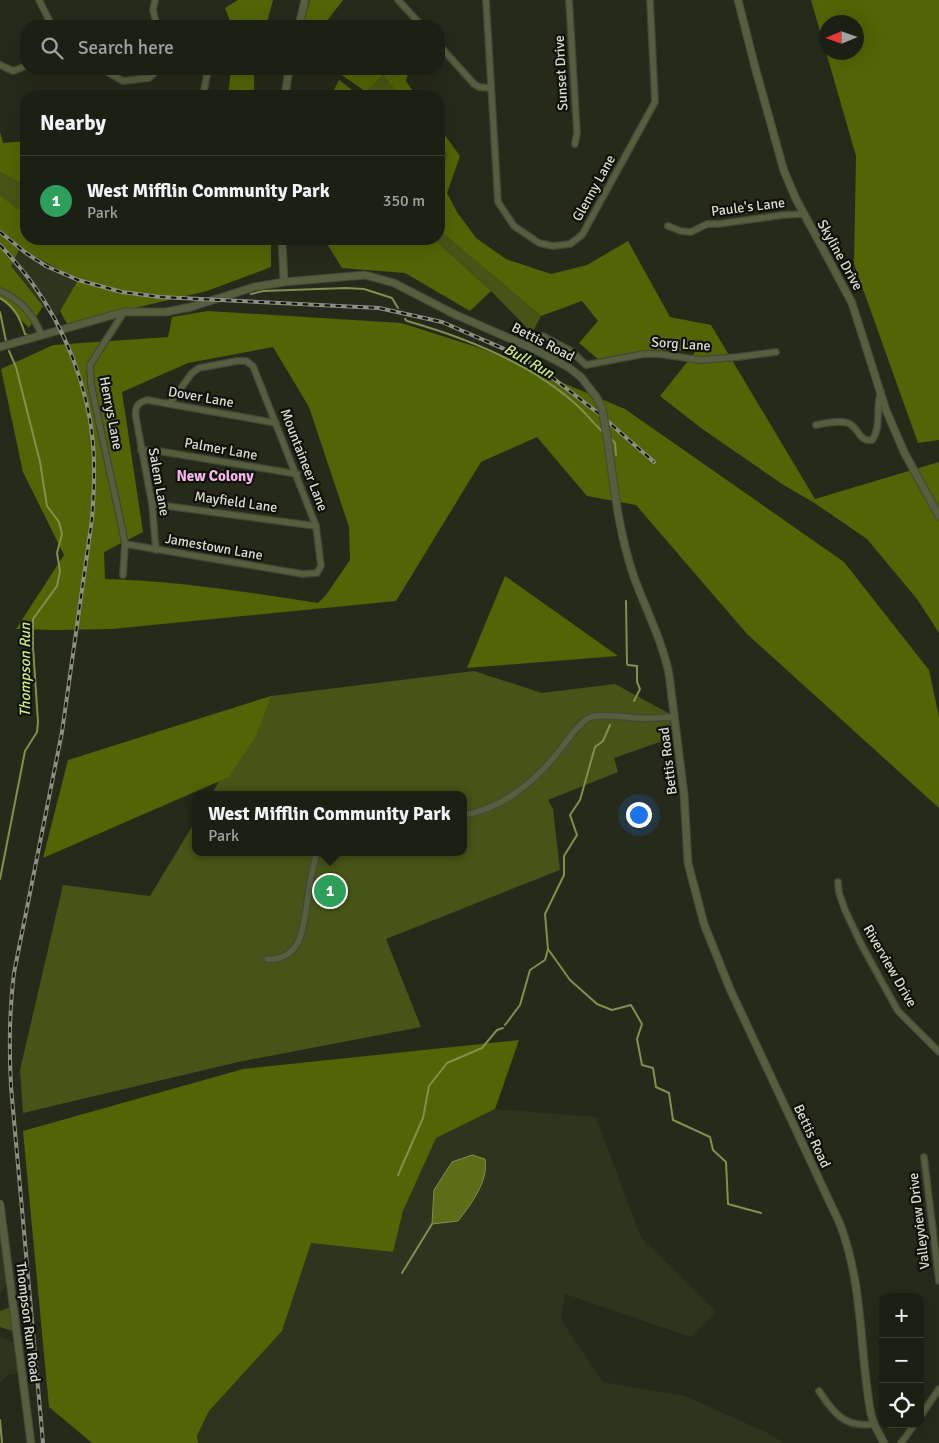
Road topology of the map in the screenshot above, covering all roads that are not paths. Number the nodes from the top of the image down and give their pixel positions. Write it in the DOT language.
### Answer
graph roads {
  1 [pos="39,0"];
  2 [pos="155,0"];
  3 [pos="305,0"];
  4 [pos="398,0"];
  5 [pos="486,0"];
  6 [pos="569,0"];
  7 [pos="650,0"];
  8 [pos="738,0"];
  9 [pos="49,20"];
  10 [pos="156,20"];
  11 [pos="300,20"];
  12 [pos="416,20"];
  13 [pos="445,52"];
  14 [pos="0,65"];
  15 [pos="20,68"];
  16 [pos="112,75"];
  17 [pos="152,75"];
  18 [pos="207,75"];
  19 [pos="288,75"];
  20 [pos="491,88"];
  21 [pos="204,90"];
  22 [pos="286,90"];
  23 [pos="575,144"];
  24 [pos="803,214"];
  25 [pos="668,226"];
  26 [pos="282,245"];
  27 [pos="284,282"];
  28 [pos="0,292"];
  29 [pos="124,312"];
  30 [pos="41,334"];
  31 [pos="528,346"];
  32 [pos="0,347"];
  33 [pos="776,352"];
  34 [pos="881,392"];
  35 [pos="170,404"];
  36 [pos="136,418"];
  37 [pos="276,423"];
  38 [pos="816,425"];
  39 [pos="141,450"];
  40 [pos="297,474"];
  41 [pos="152,504"];
  42 [pos="939,516"];
  43 [pos="316,526"];
  44 [pos="124,544"];
  45 [pos="156,550"];
  46 [pos="317,573"];
  47 [pos="123,575"];
  48 [pos="675,716"];
  49 [pos="467,815"];
  50 [pos="316,856"];
  51 [pos="838,882"];
  52 [pos="267,959"];
  53 [pos="939,1052"];
  54 [pos="924,1157"];
  55 [pos="0,1204"];
  56 [pos="939,1276"];
  57 [pos="939,1281"];
  58 [pos="939,1389"];
  59 [pos="819,1392"];
  60 [pos="924,1411"];
  61 [pos="874,1424"];
  62 [pos="912,1428"];
  63 [pos="31,1443"];
  64 [pos="884,1443"];
  65 [pos="901,1443"];
  1 -- 9 [label="street"];
  2 -- 10 [label="street"];
  3 -- 11 [label="street"];
  4 -- 12 [label="street"];
  5 -- 20 [label="street, Glenny Lane"];
  6 -- 23 [label="street, Sunset Drive"];
  7 -- 20 [label="street, Glenny Lane"];
  8 -- 24 [label="street, Skyline Drive"];
  13 -- 20 [label="street"];
  14 -- 15 [label="street"];
  16 -- 17 [label="street"];
  18 -- 21 [label="street"];
  19 -- 22 [label="street"];
  24 -- 25 [label="street, Paule's Lane"];
  24 -- 34 [label="street, Skyline Drive"];
  26 -- 27 [label="street"];
  27 -- 29 [label="street, Bettis Road"];
  27 -- 31 [label="street, Bettis Road"];
  28 -- 30 [label="street"];
  29 -- 30 [label="street, Bettis Road"];
  29 -- 44 [label="street, Henrys Lane"];
  30 -- 32 [label="street, Bettis Road"];
  31 -- 33 [label="street, Sorg Lane"];
  31 -- 48 [label="street, Bettis Road, bridge"];
  34 -- 38 [label="street"];
  34 -- 42 [label="street, Skyline Drive"];
  35 -- 36 [label="street, Dover Lane"];
  35 -- 37 [label="street, Dover Lane"];
  35 -- 37 [label="street, Mountaineer Lane"];
  36 -- 39 [label="street, Salem Lane"];
  37 -- 40 [label="street, Mountaineer Lane"];
  39 -- 40 [label="street, Palmer Lane"];
  39 -- 41 [label="street, Salem Lane"];
  40 -- 43 [label="street, Mountaineer Lane"];
  41 -- 43 [label="street, Mayfield Lane"];
  41 -- 45 [label="street, Salem Lane"];
  43 -- 46 [label="street, Mountaineer Lane"];
  44 -- 45 [label="street, Jamestown Lane"];
  44 -- 47 [label="street"];
  45 -- 46 [label="street, Jamestown Lane"];
  48 -- 49 [label="street"];
  48 -- 61 [label="street, Bettis Road"];
  50 -- 52 [label="street"];
  51 -- 53 [label="street, Riverview Drive"];
  54 -- 56 [label="street, Valleyview Drive"];
  55 -- 63 [label="street, Thompson Run Road"];
  56 -- 57 [label="street, Valleyview Drive"];
  58 -- 60 [label="street"];
  59 -- 61 [label="street"];
  61 -- 64 [label="street, Bettis Road"];
  62 -- 65 [label="street"];
}
